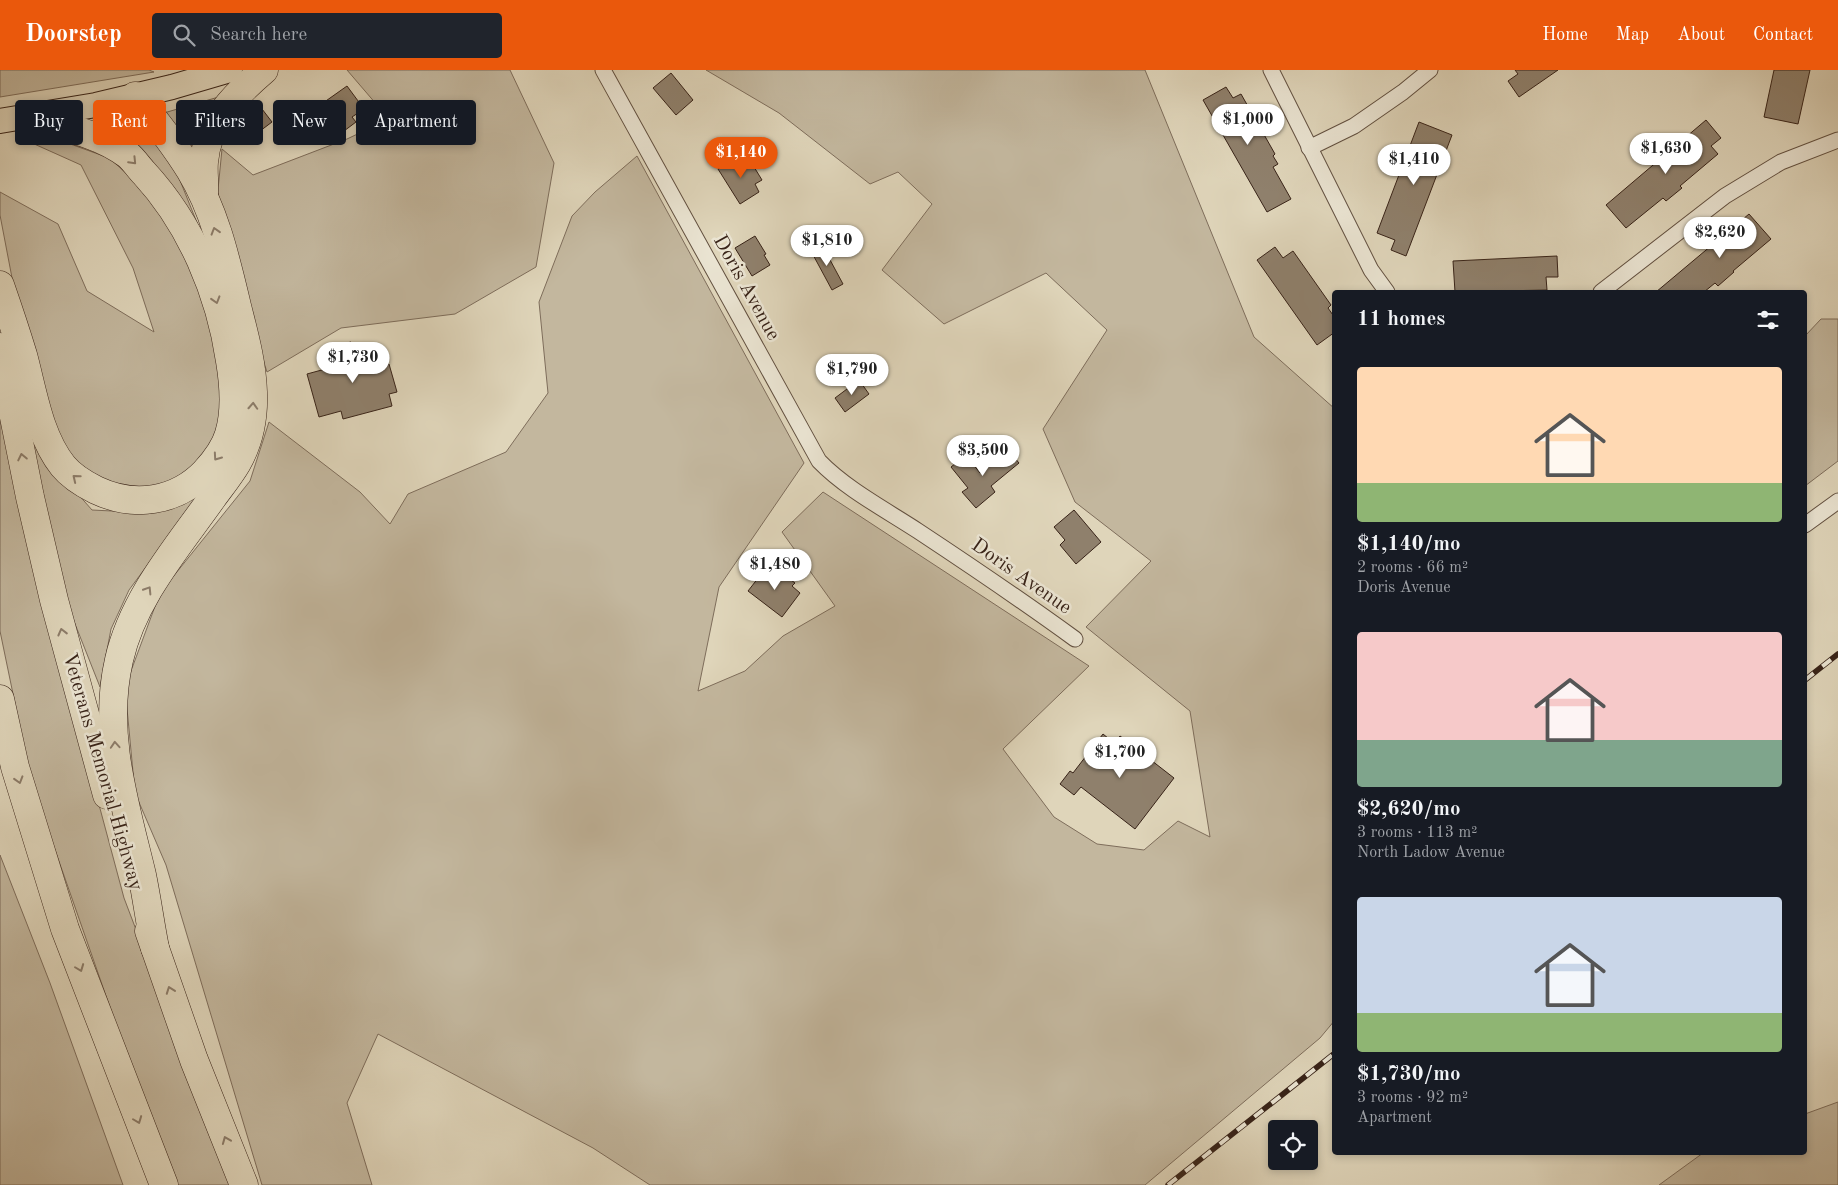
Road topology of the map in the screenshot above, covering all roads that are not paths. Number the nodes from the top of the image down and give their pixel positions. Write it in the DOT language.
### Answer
graph roads {
  1 [pos="230,70"];
  2 [pos="264,70"];
  3 [pos="603,70"];
  4 [pos="1271,70"];
  5 [pos="1430,70"];
  6 [pos="135,96"];
  7 [pos="9,119"];
  8 [pos="1838,140"];
  9 [pos="1309,148"];
  10 [pos="204,198"];
  11 [pos="0,285"];
  12 [pos="1386,290"];
  13 [pos="1604,290"];
  14 [pos="0,347"];
  15 [pos="1838,501"];
  16 [pos="1807,524"];
  17 [pos="1075,639"];
  18 [pos="0,699"];
  19 [pos="0,780"];
  20 [pos="65,929"];
  21 [pos="155,948"];
  22 [pos="164,1185"];
  23 [pos="244,1185"];
  1 -- 6 [label="main road"];
  2 -- 10 [label="highway"];
  3 -- 17 [label="street, Doris Avenue"];
  4 -- 9 [label="street"];
  5 -- 9 [label="street"];
  6 -- 7 [label="main road"];
  6 -- 10 [label="highway"];
  7 -- 11 [label="highway, one-way"];
  8 -- 13 [label="street"];
  9 -- 12 [label="street"];
  21 -- 10 [label="highway, one-way"];
  21 -- 14 [label="highway, Veterans Memorial Highway, one-way"];
  15 -- 16 [label="street"];
  18 -- 20 [label="highway, one-way"];
  19 -- 20 [label="highway"];
  20 -- 22 [label="highway, one-way"];
  23 -- 21 [label="highway, Veterans Memorial Highway, one-way"];
}
